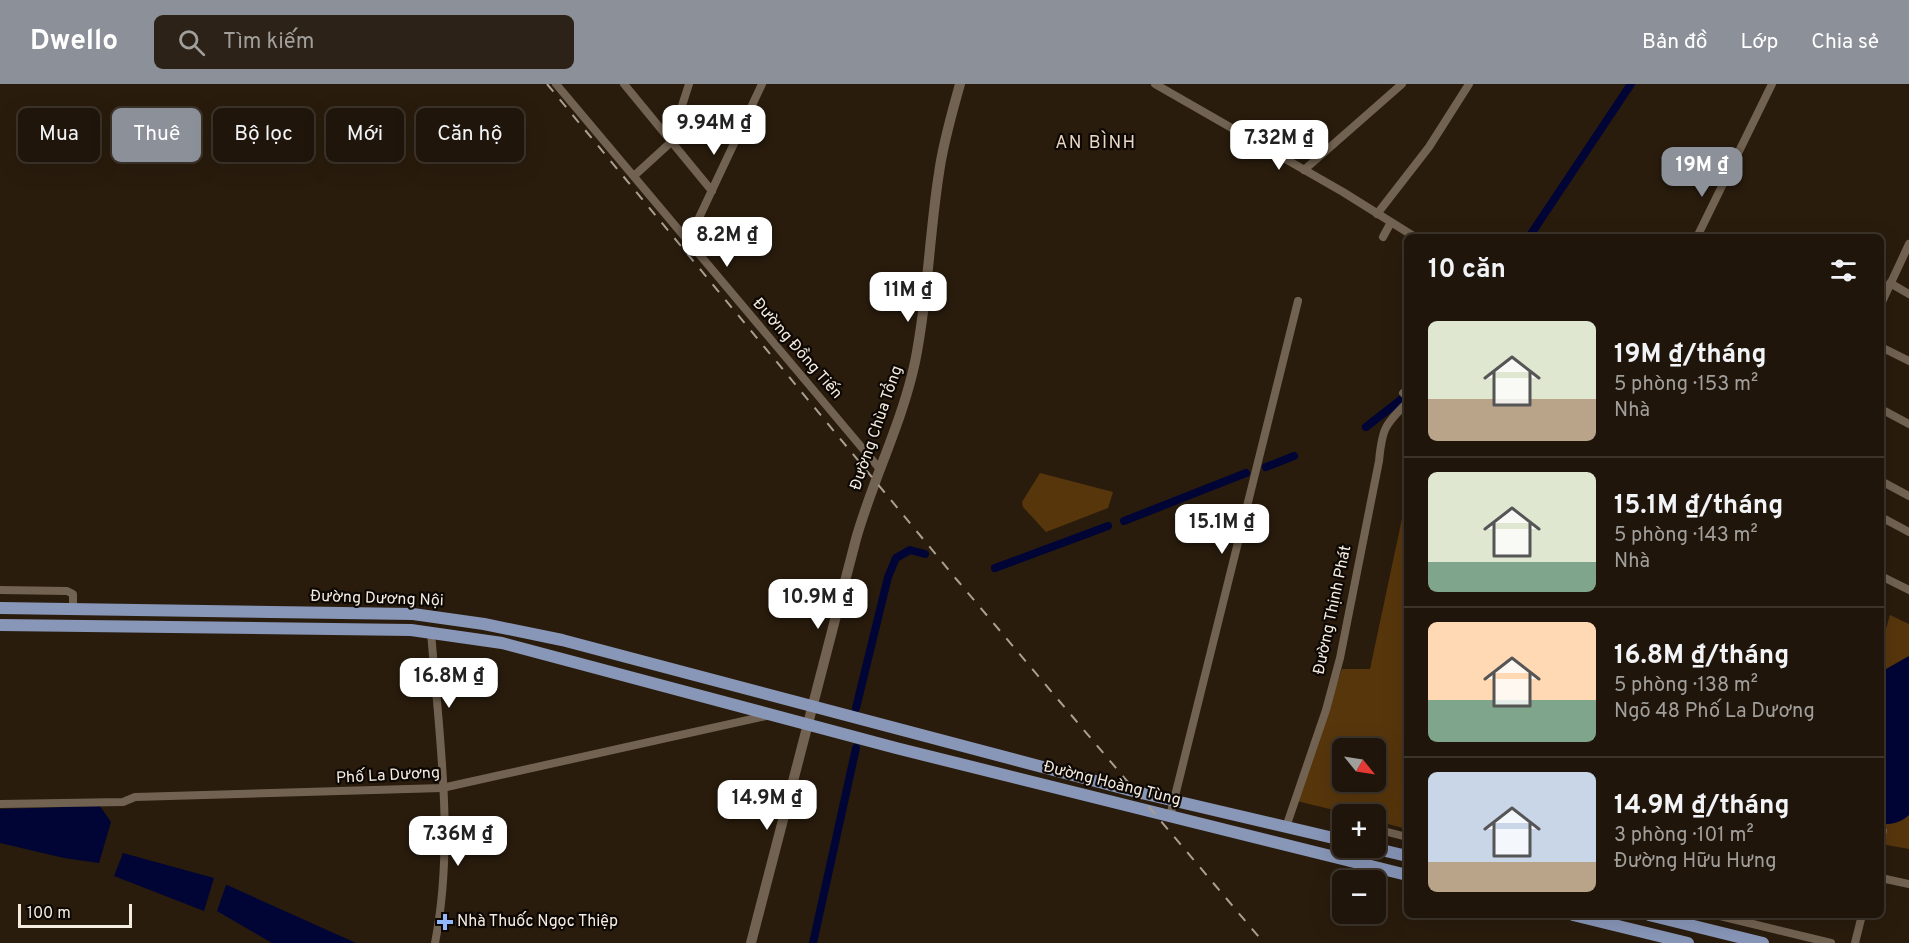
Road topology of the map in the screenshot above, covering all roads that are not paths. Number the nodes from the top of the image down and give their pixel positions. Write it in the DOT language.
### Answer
graph roads {
  1 [pos="556,84"];
  2 [pos="624,84"];
  3 [pos="689,84"];
  4 [pos="762,84"];
  5 [pos="960,84"];
  6 [pos="1155,84"];
  7 [pos="1402,84"];
  8 [pos="1469,84"];
  9 [pos="1772,84"];
  10 [pos="670,143"];
  11 [pos="1304,170"];
  12 [pos="635,175"];
  13 [pos="712,191"];
  14 [pos="1377,214"];
  15 [pos="1390,224"];
  16 [pos="1409,234"];
  17 [pos="1698,234"];
  18 [pos="1383,237"];
  19 [pos="689,239"];
  20 [pos="1909,244"];
  21 [pos="1890,283"];
  22 [pos="1909,294"];
  23 [pos="1884,297"];
  24 [pos="1298,301"];
  25 [pos="1884,348"];
  26 [pos="1909,361"];
  27 [pos="1404,406"];
  28 [pos="1884,412"];
  29 [pos="1909,424"];
  30 [pos="879,468"];
  31 [pos="1884,483"];
  32 [pos="1909,496"];
  33 [pos="1884,519"];
  34 [pos="1909,532"];
  35 [pos="1884,578"];
  36 [pos="0,590"];
  37 [pos="1909,590"];
  38 [pos="73,607"];
  39 [pos="0,608"];
  40 [pos="430,616"];
  41 [pos="0,625"];
  42 [pos="431,632"];
  43 [pos="814,707"];
  44 [pos="771,715"];
  45 [pos="809,726"];
  46 [pos="442,788"];
  47 [pos="1174,800"];
  48 [pos="0,804"];
  49 [pos="1170,816"];
  50 [pos="1286,827"];
  51 [pos="1386,832"];
  52 [pos="1404,836"];
  53 [pos="1332,838"];
  54 [pos="1386,851"];
  55 [pos="1404,855"];
  56 [pos="1352,858"];
  57 [pos="1351,861"];
  58 [pos="1404,874"];
  59 [pos="1884,879"];
  60 [pos="1909,884"];
  61 [pos="1585,918"];
  62 [pos="1660,918"];
  63 [pos="1728,918"];
  64 [pos="1861,918"];
  65 [pos="435,943"];
  66 [pos="751,943"];
  67 [pos="1688,943"];
  68 [pos="1763,943"];
  69 [pos="1831,943"];
  70 [pos="1855,943"];
  1 -- 12 [label="street, Đường Đồng Tiến"];
  2 -- 10 [label="street"];
  3 -- 10 [label="street"];
  4 -- 13 [label="street"];
  5 -- 30 [label="main road, Đường Chùa Tổng"];
  6 -- 11 [label="street"];
  7 -- 11 [label="street"];
  8 -- 14 [label="street"];
  9 -- 17 [label="street"];
  10 -- 12 [label="street"];
  10 -- 13 [label="street"];
  11 -- 14 [label="street"];
  12 -- 19 [label="street, Đường Đồng Tiến"];
  13 -- 19 [label="street"];
  14 -- 15 [label="street"];
  15 -- 16 [label="street"];
  15 -- 18 [label="street"];
  19 -- 30 [label="street, Đường Đồng Tiến"];
  20 -- 21 [label="street"];
  21 -- 22 [label="street"];
  21 -- 23 [label="street"];
  24 -- 47 [label="street"];
  25 -- 26 [label="street"];
  27 -- 50 [label="street, Đường Thịnh Phát"];
  28 -- 29 [label="street"];
  30 -- 43 [label="main road, Đường Chùa Tổng"];
  31 -- 32 [label="street"];
  33 -- 34 [label="street"];
  35 -- 37 [label="street"];
  36 -- 38 [label="street"];
  38 -- 39 [label="main road, Đường Dương Nội"];
  38 -- 40 [label="main road, Đường Dương Nội"];
  40 -- 42 [label="main road"];
  40 -- 43 [label="main road, Đường Dương Nội"];
  41 -- 42 [label="main road, Đường Dương Nội"];
  42 -- 44 [label="main road, Đường Dương Nội"];
  42 -- 46 [label="street"];
  43 -- 45 [label="main road, Đường Chùa Tổng"];
  43 -- 47 [label="main road, Đường Hoàng Tùng"];
  44 -- 45 [label="main road, Đường Dương Nội"];
  44 -- 46 [label="street, Phố La Dương"];
  45 -- 49 [label="main road, Đường Hoàng Tùng"];
  45 -- 66 [label="main road, Đường Chùa Tổng"];
  46 -- 48 [label="street, Phố La Dương"];
  46 -- 65 [label="street"];
  47 -- 49 [label="street"];
  47 -- 50 [label="main road, Đường Hoàng Tùng"];
  49 -- 57 [label="main road, Đường Hoàng Tùng"];
  50 -- 53 [label="main road, Đường Hoàng Tùng"];
  51 -- 52 [label="street"];
  54 -- 55 [label="main road"];
  56 -- 57 [label="main road"];
  57 -- 58 [label="main road, Đường Hoàng Tùng"];
  59 -- 60 [label="street"];
  61 -- 67 [label="main road"];
  62 -- 68 [label="main road"];
  63 -- 69 [label="street"];
  64 -- 70 [label="street"];
}
